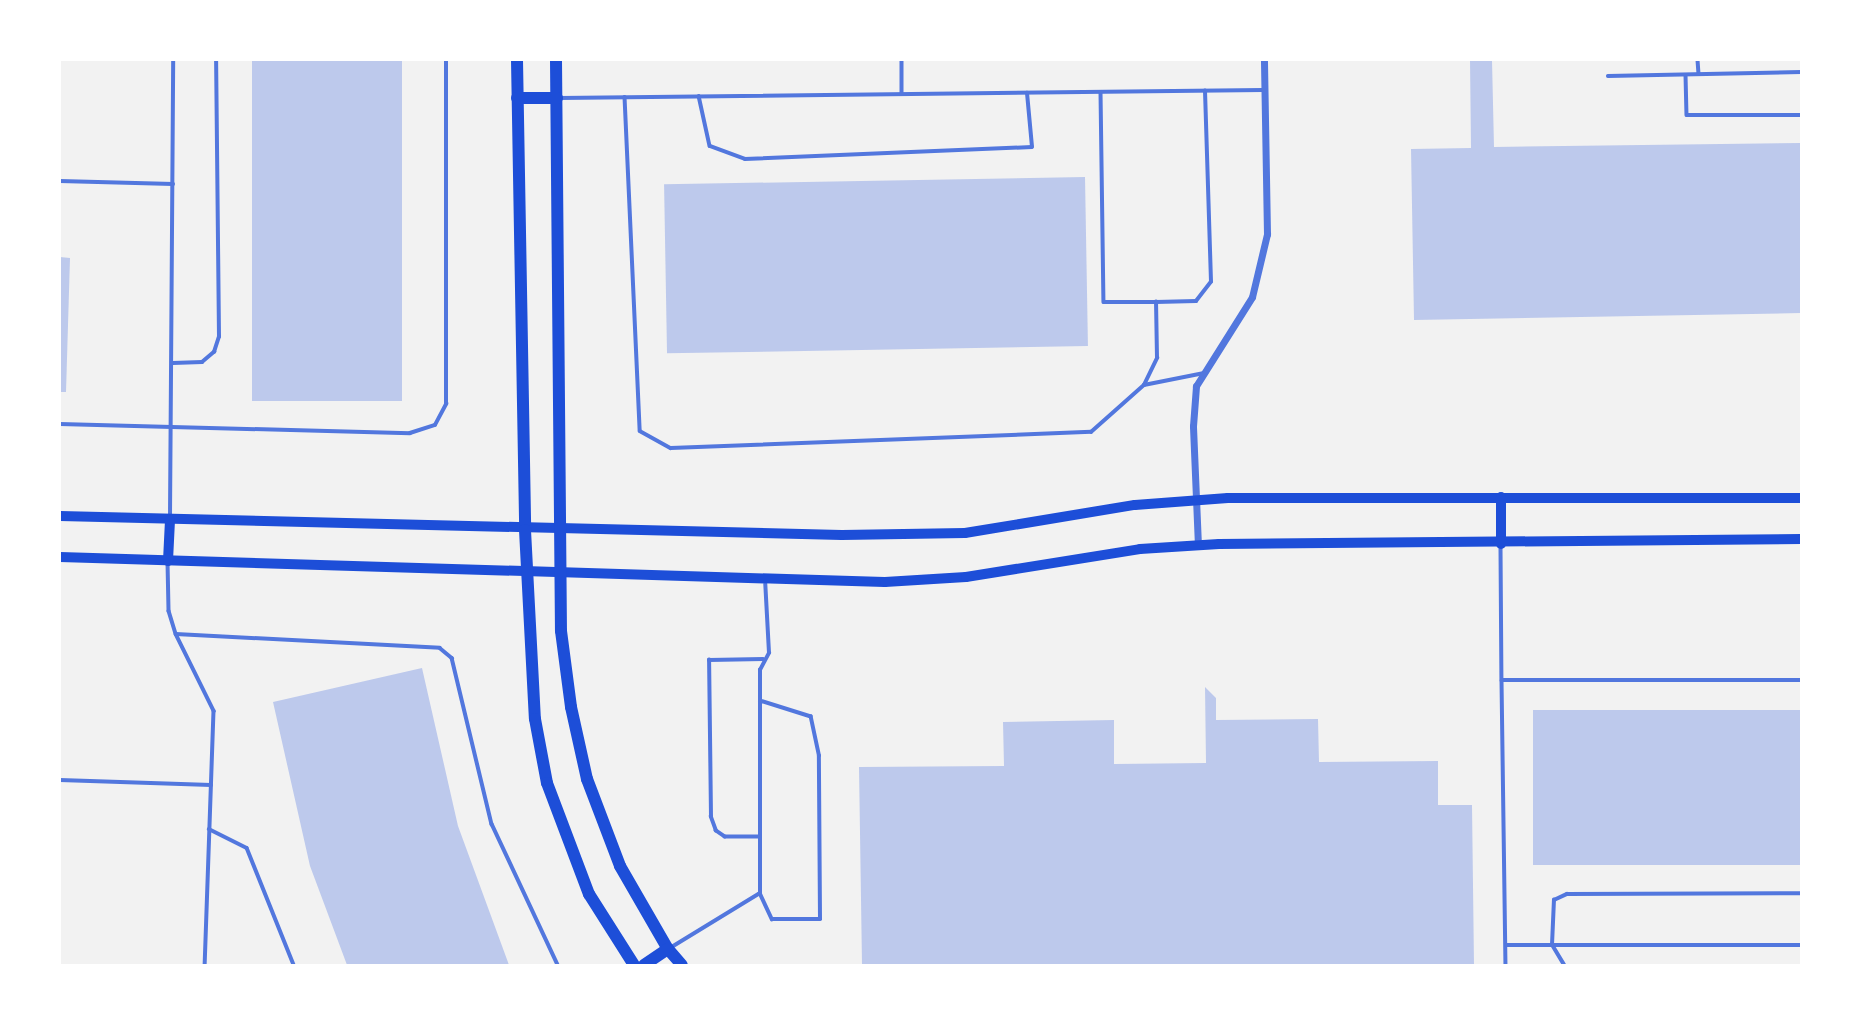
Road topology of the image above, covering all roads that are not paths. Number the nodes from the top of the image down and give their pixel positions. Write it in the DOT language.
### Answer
graph roads {
  1 [pos="173,60"];
  2 [pos="215,60"];
  3 [pos="446,60"];
  4 [pos="517,60"];
  5 [pos="556,60"];
  6 [pos="902,60"];
  7 [pos="1264,60"];
  8 [pos="1698,60"];
  9 [pos="1801,72"];
  10 [pos="1699,74"];
  11 [pos="1686,75"];
  12 [pos="1608,76"];
  13 [pos="1265,90"];
  14 [pos="1205,91"];
  15 [pos="1101,92"];
  16 [pos="1027,93"];
  17 [pos="902,94"];
  18 [pos="699,96"];
  19 [pos="625,97"];
  20 [pos="517,98"];
  21 [pos="557,98"];
  22 [pos="1801,115"];
  23 [pos="60,181"];
  24 [pos="173,184"];
  25 [pos="1156,302"];
  26 [pos="173,363"];
  27 [pos="1205,372"];
  28 [pos="1144,385"];
  29 [pos="60,424"];
  30 [pos="173,427"];
  31 [pos="1501,497"];
  32 [pos="1801,498"];
  33 [pos="1194,501"];
  34 [pos="60,516"];
  35 [pos="170,520"];
  36 [pos="525,530"];
  37 [pos="561,530"];
  38 [pos="1801,539"];
  39 [pos="1500,544"];
  40 [pos="1198,546"];
  41 [pos="60,557"];
  42 [pos="169,561"];
  43 [pos="526,569"];
  44 [pos="561,572"];
  45 [pos="765,579"];
  46 [pos="176,634"];
  47 [pos="763,659"];
  48 [pos="1502,680"];
  49 [pos="1801,680"];
  50 [pos="760,701"];
  51 [pos="60,780"];
  52 [pos="211,785"];
  53 [pos="209,829"];
  54 [pos="760,837"];
  55 [pos="760,893"];
  56 [pos="1801,893"];
  57 [pos="1506,945"];
  58 [pos="1552,945"];
  59 [pos="1801,945"];
  60 [pos="668,949"];
  61 [pos="205,965"];
  62 [pos="294,965"];
  63 [pos="558,965"];
  64 [pos="634,965"];
  65 [pos="643,965"];
  66 [pos="682,965"];
  67 [pos="1506,965"];
  68 [pos="1564,965"];
  1 -- 24 [label="lane"];
  2 -- 26 [label="lane"];
  3 -- 30 [label="lane"];
  4 -- 20 [label="main road"];
  5 -- 21 [label="main road"];
  6 -- 17 [label="lane"];
  7 -- 13 [label="street"];
  8 -- 10 [label="lane"];
  9 -- 10 [label="lane"];
  10 -- 11 [label="lane"];
  11 -- 12 [label="lane"];
  11 -- 22 [label="lane"];
  13 -- 14 [label="lane"];
  13 -- 27 [label="street"];
  14 -- 15 [label="lane"];
  14 -- 25 [label="lane"];
  15 -- 16 [label="lane"];
  15 -- 25 [label="lane"];
  16 -- 17 [label="lane"];
  16 -- 18 [label="lane"];
  17 -- 18 [label="lane"];
  18 -- 19 [label="lane"];
  19 -- 21 [label="lane"];
  19 -- 28 [label="lane"];
  20 -- 21 [label="main road"];
  20 -- 36 [label="main road"];
  21 -- 37 [label="main road"];
  23 -- 24 [label="lane"];
  24 -- 26 [label="lane"];
  25 -- 28 [label="lane"];
  26 -- 30 [label="lane"];
  27 -- 28 [label="lane"];
  27 -- 33 [label="street"];
  29 -- 30 [label="lane"];
  30 -- 35 [label="lane"];
  31 -- 32 [label="main road"];
  31 -- 33 [label="main road"];
  31 -- 39 [label="main road"];
  33 -- 37 [label="main road"];
  33 -- 40 [label="street"];
  34 -- 35 [label="main road"];
  35 -- 36 [label="main road"];
  35 -- 42 [label="main road"];
  36 -- 37 [label="main road"];
  36 -- 43 [label="main road"];
  37 -- 44 [label="main road"];
  38 -- 39 [label="main road"];
  39 -- 40 [label="main road"];
  39 -- 48 [label="lane"];
  40 -- 45 [label="main road"];
  41 -- 42 [label="main road"];
  42 -- 43 [label="main road"];
  42 -- 46 [label="lane"];
  43 -- 44 [label="main road"];
  43 -- 64 [label="main road"];
  44 -- 45 [label="main road"];
  44 -- 60 [label="main road"];
  45 -- 47 [label="lane"];
  46 -- 52 [label="lane"];
  46 -- 63 [label="lane"];
  47 -- 50 [label="lane"];
  47 -- 54 [label="lane"];
  48 -- 49 [label="lane"];
  48 -- 57 [label="lane"];
  50 -- 54 [label="lane"];
  50 -- 55 [label="lane"];
  51 -- 52 [label="lane"];
  52 -- 53 [label="lane"];
  53 -- 61 [label="lane"];
  53 -- 62 [label="lane"];
  54 -- 55 [label="lane"];
  55 -- 60 [label="lane"];
  56 -- 58 [label="lane"];
  57 -- 58 [label="lane"];
  57 -- 67 [label="lane"];
  58 -- 59 [label="lane"];
  58 -- 68 [label="lane"];
  60 -- 65 [label="main road"];
  60 -- 66 [label="main road"];
}
